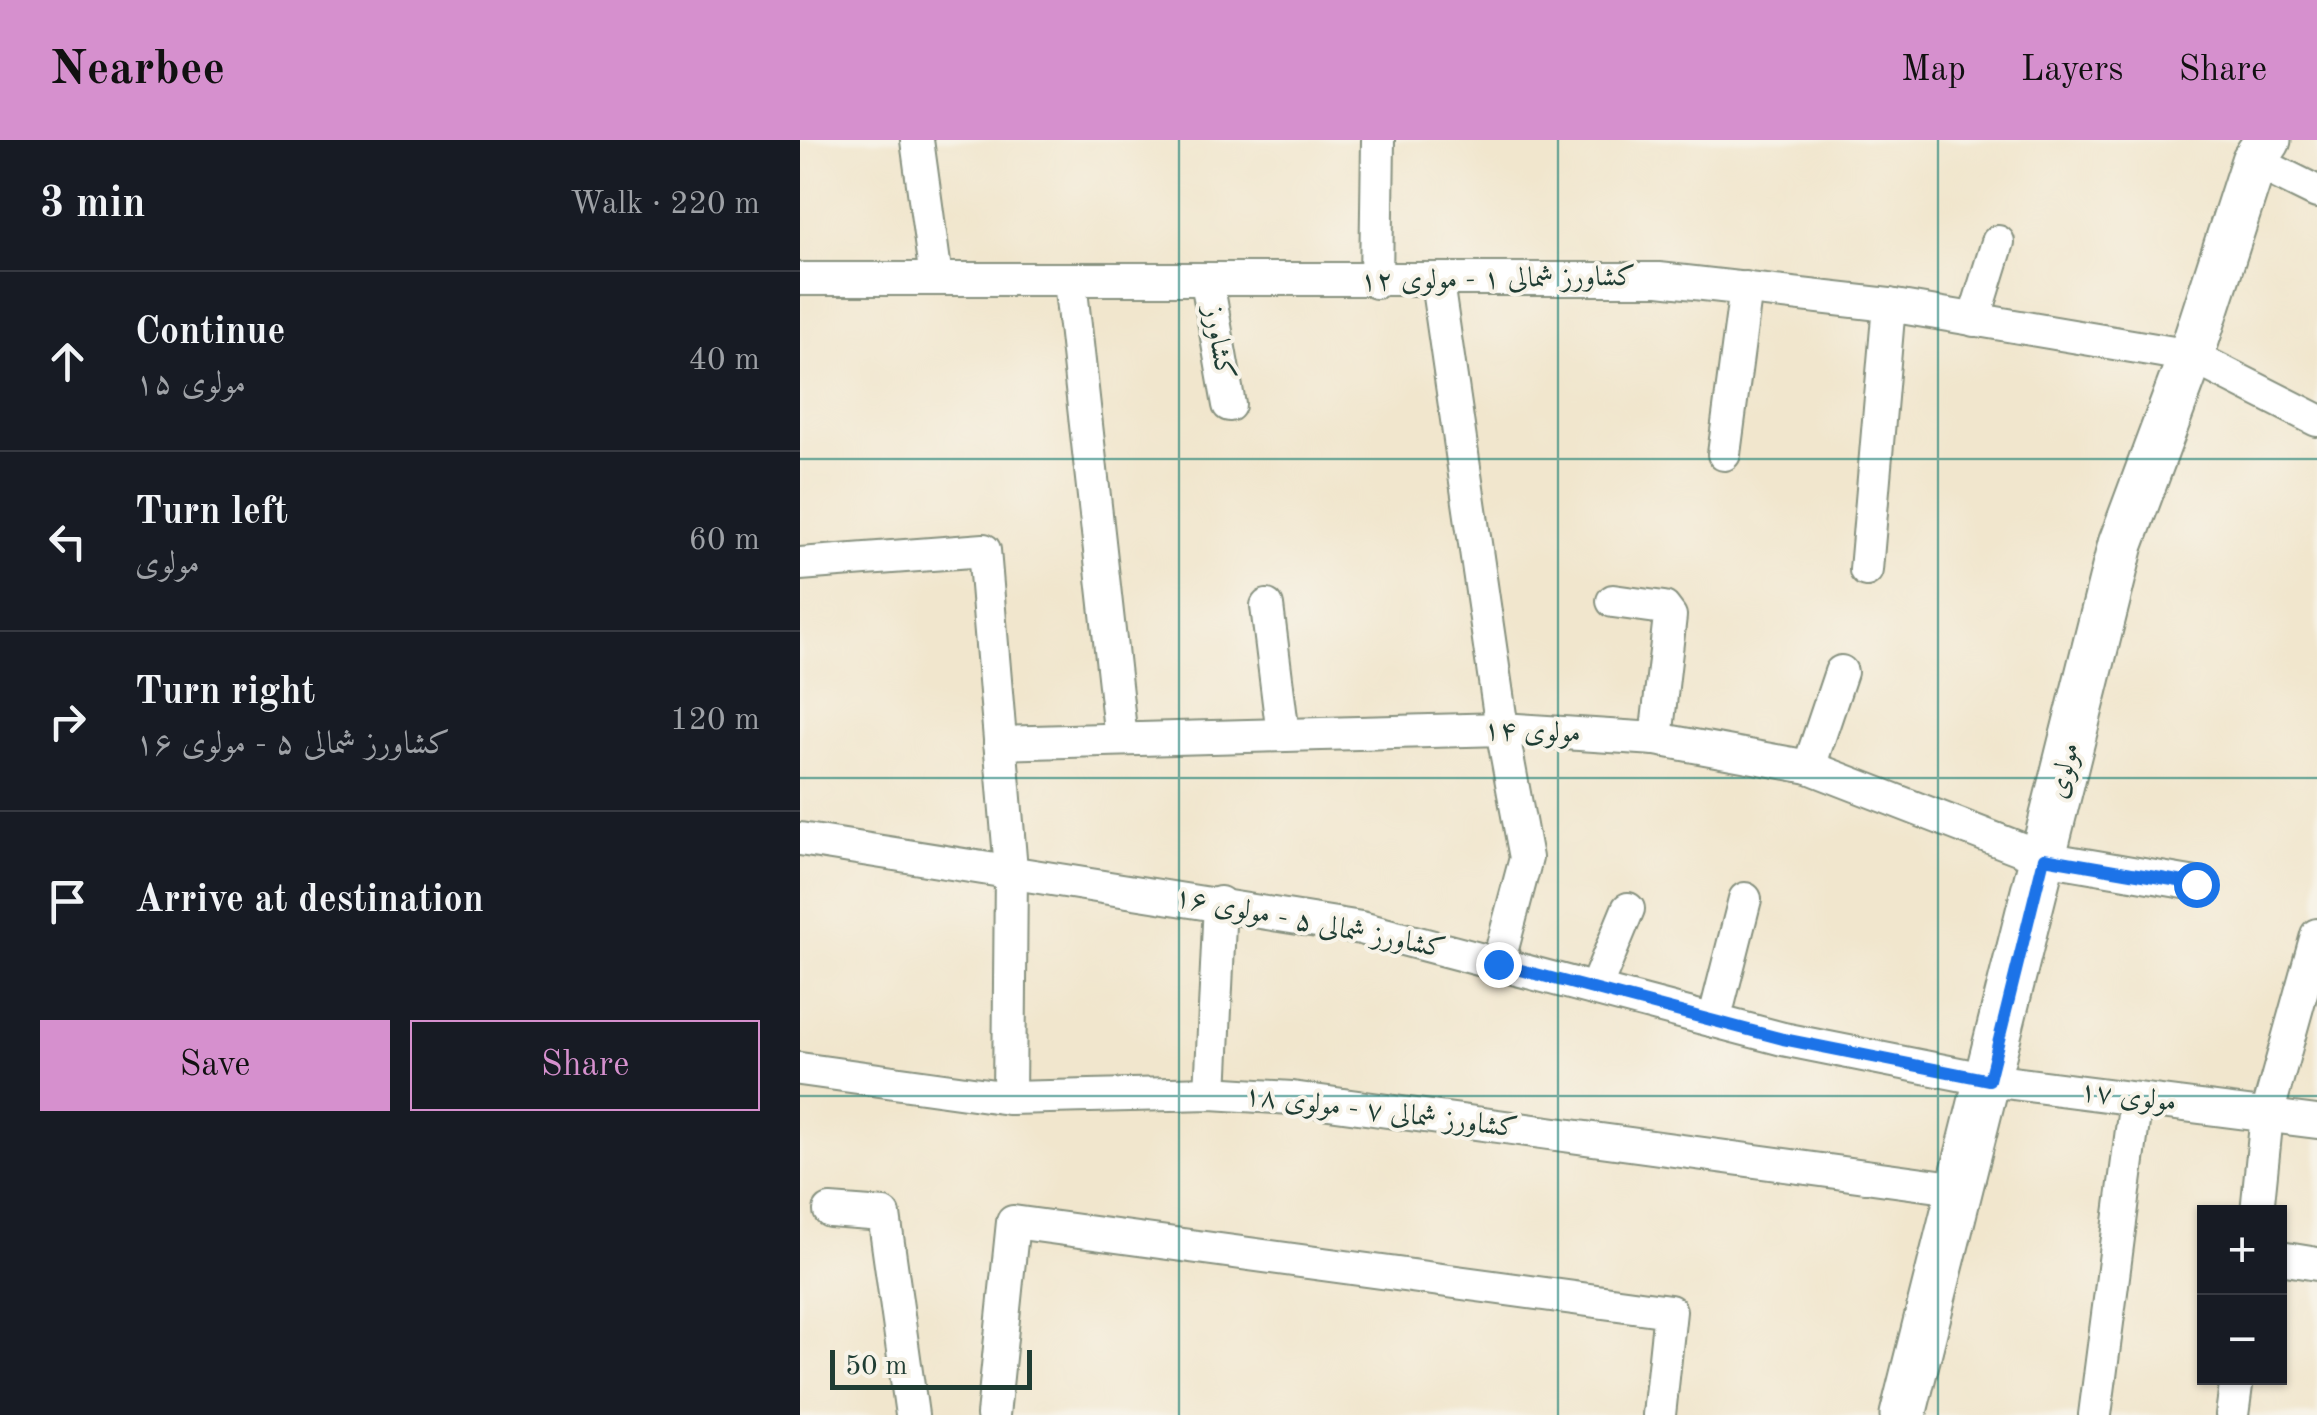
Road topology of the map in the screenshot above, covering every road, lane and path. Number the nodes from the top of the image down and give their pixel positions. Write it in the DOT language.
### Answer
graph roads {
  1 [pos="917,140"];
  2 [pos="1378,140"];
  3 [pos="2261,150"];
  4 [pos="2317,192"];
  5 [pos="1998,242"];
  6 [pos="800,278"];
  7 [pos="936,278"];
  8 [pos="1070,281"];
  9 [pos="1206,281"];
  10 [pos="1376,282"];
  11 [pos="1437,282"];
  12 [pos="1746,288"];
  13 [pos="1889,306"];
  14 [pos="1974,320"];
  15 [pos="2191,356"];
  16 [pos="1228,405"];
  17 [pos="2317,420"];
  18 [pos="1724,454"];
  19 [pos="800,564"];
  20 [pos="1866,570"];
  21 [pos="1613,601"];
  22 [pos="1268,606"];
  23 [pos="1841,672"];
  24 [pos="1502,729"];
  25 [pos="1283,735"];
  26 [pos="1121,739"];
  27 [pos="1656,739"];
  28 [pos="1000,743"];
  29 [pos="1809,767"];
  30 [pos="800,839"];
  31 [pos="2044,858"];
  32 [pos="1012,870"];
  33 [pos="2196,884"];
  34 [pos="1745,899"];
  35 [pos="1220,903"];
  36 [pos="1628,909"];
  37 [pos="2317,935"];
  38 [pos="1498,964"];
  39 [pos="1595,989"];
  40 [pos="1714,1021"];
  41 [pos="800,1069"];
  42 [pos="1989,1080"];
  43 [pos="1211,1093"];
  44 [pos="1009,1098"];
  45 [pos="2136,1099"];
  46 [pos="2267,1115"];
  47 [pos="2317,1122"];
  48 [pos="1960,1189"];
  49 [pos="2259,1205"];
  50 [pos="830,1211"];
  51 [pos="2287,1259"];
  52 [pos="2317,1264"];
  53 [pos="2236,1385"];
  54 [pos="912,1415"];
  55 [pos="993,1415"];
  56 [pos="1659,1415"];
  57 [pos="1903,1415"];
  58 [pos="2095,1415"];
  59 [pos="2232,1415"];
  1 -- 7 [label="street"];
  2 -- 10 [label="street"];
  3 -- 4 [label="street"];
  3 -- 15 [label="street, مولوی"];
  5 -- 14 [label="street"];
  6 -- 7 [label="street, کشاورز شمالی ۱ - مولوی ۱۲"];
  7 -- 8 [label="street, کشاورز شمالی ۱ - مولوی ۱۲"];
  8 -- 9 [label="street, کشاورز شمالی ۱ - مولوی ۱۲"];
  8 -- 26 [label="street"];
  9 -- 10 [label="street, کشاورز شمالی ۱ - مولوی ۱۲"];
  9 -- 16 [label="street, کشاورز"];
  10 -- 11 [label="street, کشاورز شمالی ۱ - مولوی ۱۲"];
  11 -- 12 [label="street, کشاورز شمالی ۱ - مولوی ۱۲"];
  11 -- 24 [label="street"];
  12 -- 13 [label="street, کشاورز شمالی ۱ - مولوی ۱۲"];
  12 -- 18 [label="street"];
  13 -- 14 [label="street, کشاورز شمالی ۱ - مولوی ۱۲"];
  13 -- 20 [label="street"];
  14 -- 15 [label="street, کشاورز شمالی ۱ - مولوی ۱۲"];
  15 -- 17 [label="street, کشاورز شمالی ۱ - مولوی ۱۲"];
  15 -- 31 [label="street, مولوی"];
  19 -- 28 [label="street"];
  21 -- 27 [label="street"];
  22 -- 25 [label="street"];
  23 -- 29 [label="street"];
  24 -- 25 [label="street, مولوی ۱۴"];
  24 -- 27 [label="street, مولوی ۱۴"];
  24 -- 38 [label="street"];
  25 -- 26 [label="street, مولوی ۱۴"];
  26 -- 28 [label="street, مولوی ۱۴"];
  27 -- 29 [label="street, مولوی ۱۴"];
  28 -- 32 [label="street"];
  29 -- 31 [label="street, مولوی ۱۴"];
  30 -- 32 [label="street, کشاورز شمالی ۵ - مولوی ۱۶"];
  31 -- 33 [label="street, مولوی ۱۴"];
  31 -- 42 [label="street, مولوی"];
  32 -- 35 [label="street, کشاورز شمالی ۵ - مولوی ۱۶"];
  32 -- 44 [label="street"];
  34 -- 40 [label="street"];
  35 -- 38 [label="street, کشاورز شمالی ۵ - مولوی ۱۶"];
  35 -- 43 [label="street"];
  36 -- 39 [label="street"];
  37 -- 46 [label="street"];
  38 -- 39 [label="street, کشاورز شمالی ۵ - مولوی ۱۶"];
  39 -- 40 [label="street, کشاورز شمالی ۵ - مولوی ۱۶"];
  40 -- 42 [label="street, کشاورز شمالی ۵ - مولوی ۱۶"];
  41 -- 44 [label="street, کشاورز شمالی ۷ - مولوی ۱۸"];
  42 -- 45 [label="street, مولوی ۱۷"];
  42 -- 48 [label="street, مولوی"];
  43 -- 44 [label="street, کشاورز شمالی ۷ - مولوی ۱۸"];
  43 -- 48 [label="street, کشاورز شمالی ۷ - مولوی ۱۸"];
  45 -- 46 [label="street, مولوی ۱۷"];
  45 -- 58 [label="street"];
  46 -- 47 [label="street, مولوی ۱۷"];
  46 -- 49 [label="street"];
  48 -- 57 [label="street, مولوی"];
  50 -- 54 [label="street"];
  51 -- 52 [label="street"];
  53 -- 59 [label="street"];
  55 -- 56 [label="street"];
}
